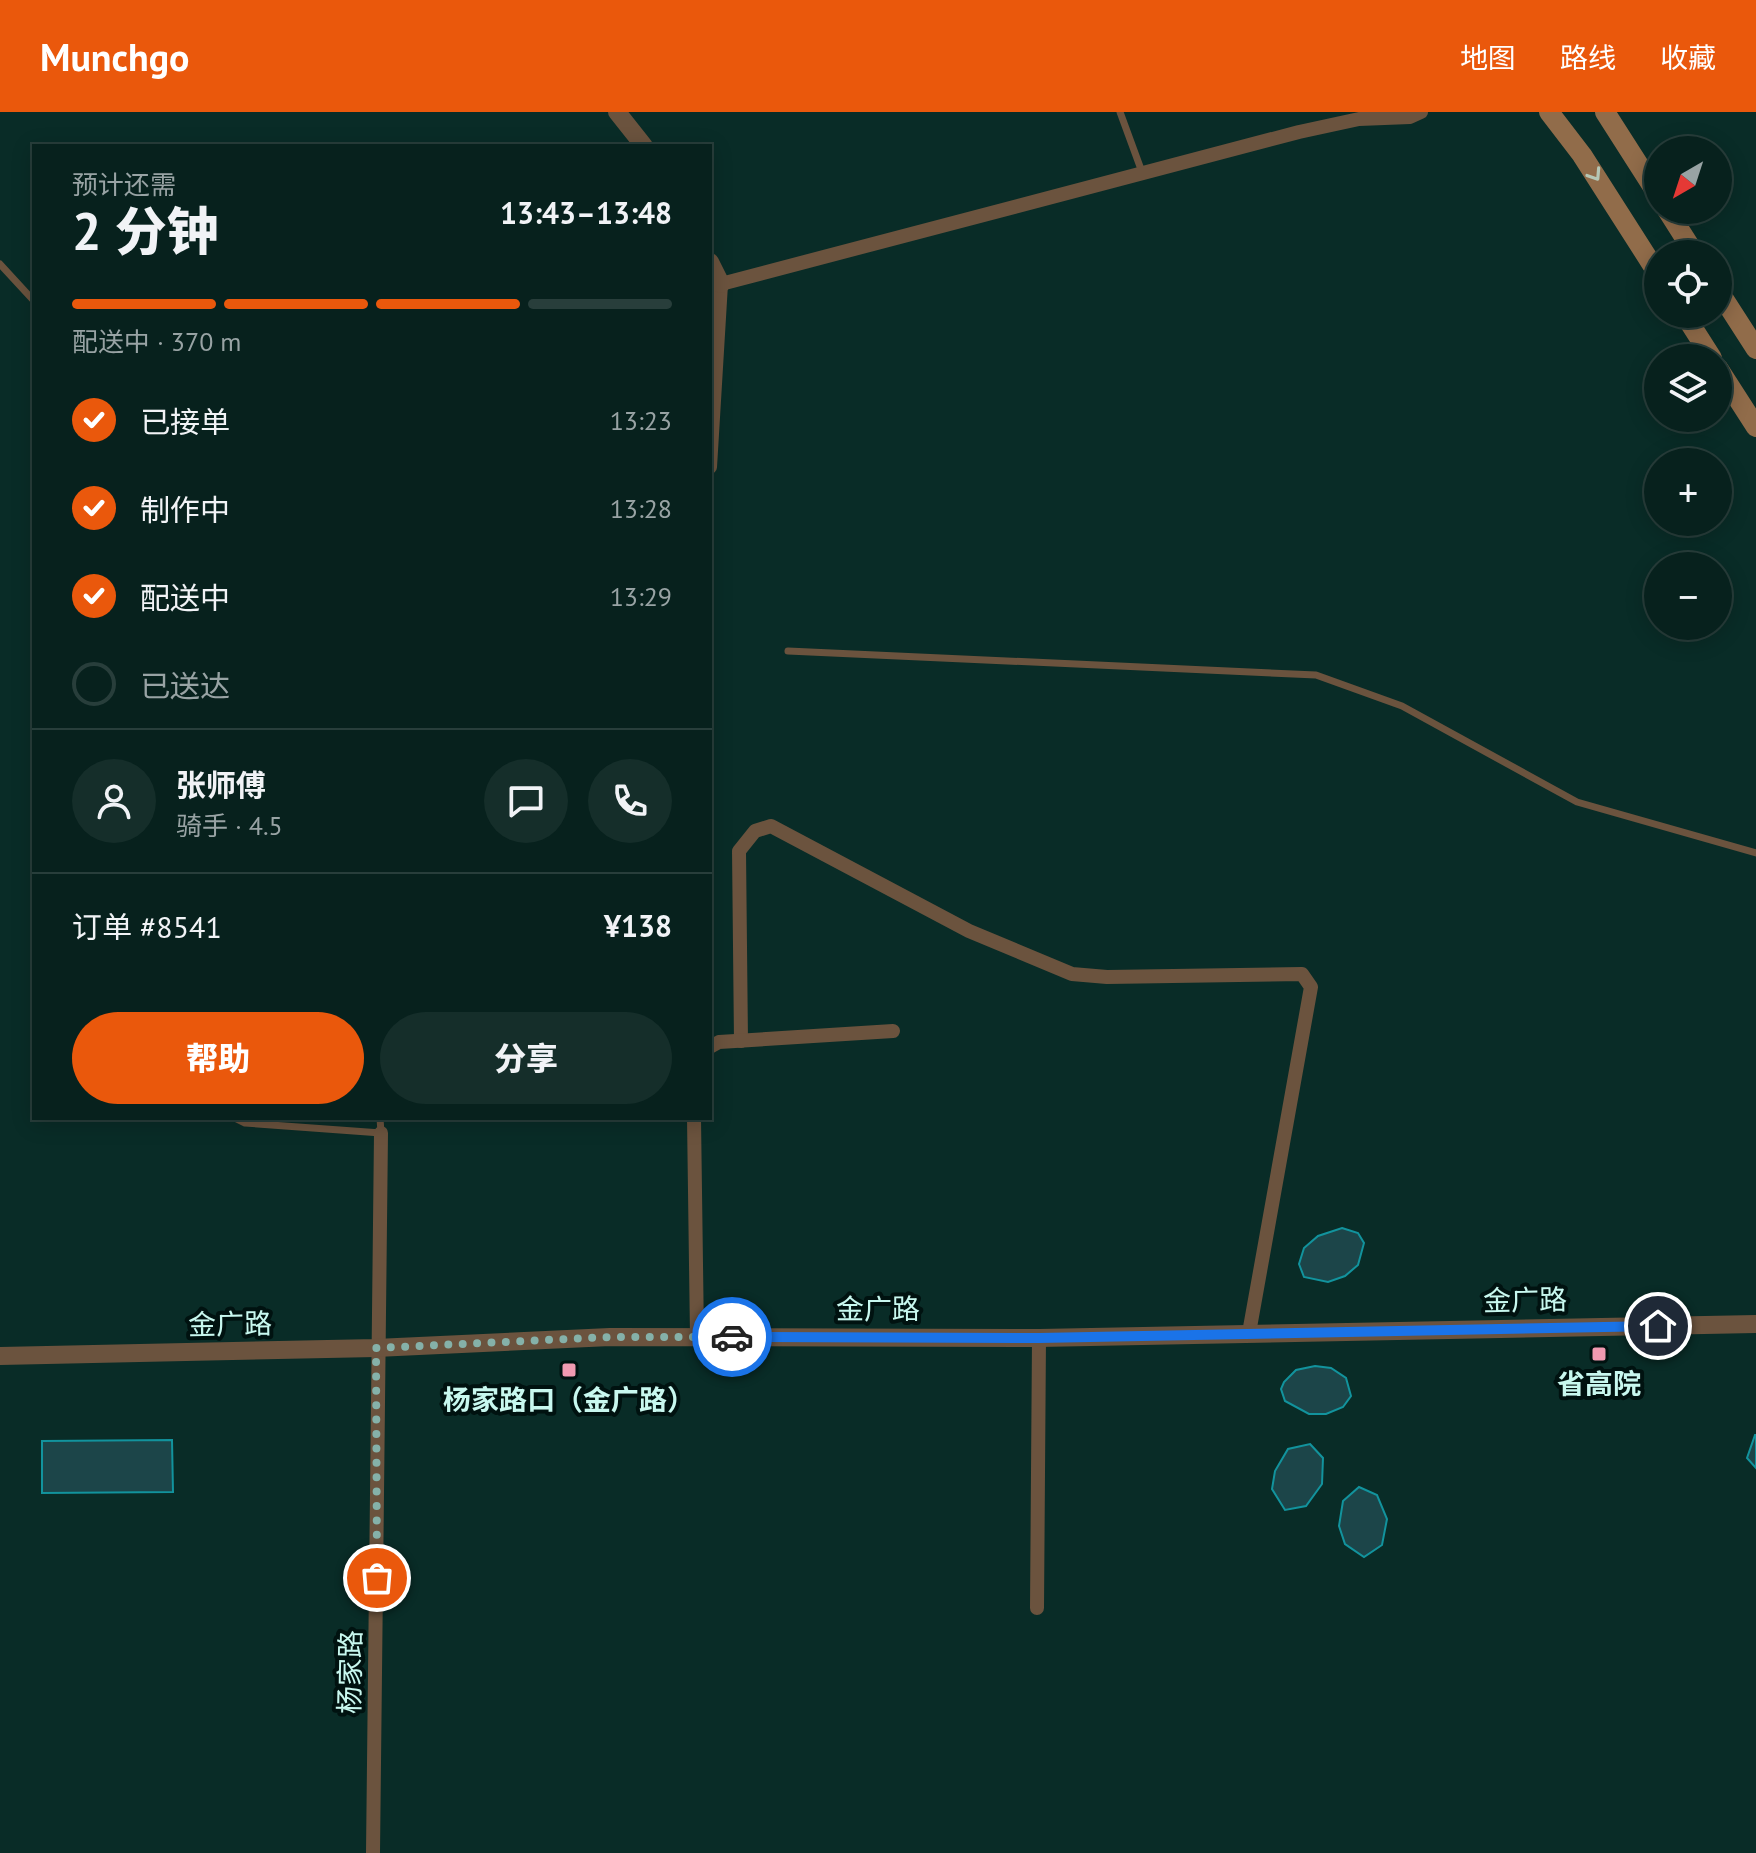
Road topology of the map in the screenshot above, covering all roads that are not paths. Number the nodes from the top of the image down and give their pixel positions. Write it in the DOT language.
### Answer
graph roads {
  1 [pos="617,112"];
  2 [pos="1120,112"];
  3 [pos="1421,112"];
  4 [pos="1549,112"];
  5 [pos="1605,112"];
  6 [pos="642,144"];
  7 [pos="1142,172"];
  8 [pos="1644,173"];
  9 [pos="1644,252"];
  10 [pos="0,264"];
  11 [pos="716,283"];
  12 [pos="32,299"];
  13 [pos="1732,312"];
  14 [pos="1756,349"];
  15 [pos="1732,390"];
  16 [pos="712,406"];
  17 [pos="1756,427"];
  18 [pos="788,651"];
  19 [pos="1756,853"];
  20 [pos="893,1031"];
  21 [pos="741,1041"];
  22 [pos="712,1046"];
  23 [pos="239,1120"];
  24 [pos="694,1120"];
  25 [pos="380,1126"];
  26 [pos="1756,1324"];
  27 [pos="1249,1333"];
  28 [pos="697,1337"];
  29 [pos="1039,1338"];
  30 [pos="376,1348"];
  31 [pos="0,1356"];
  32 [pos="1037,1608"];
  33 [pos="373,1853"];
  1 -- 6 [label="street"];
  2 -- 7 [label="lane"];
  3 -- 7 [label="street"];
  4 -- 9 [label="main road, one-way"];
  5 -- 8 [label="main road"];
  7 -- 11 [label="street"];
  10 -- 12 [label="lane"];
  11 -- 16 [label="street"];
  13 -- 14 [label="main road"];
  15 -- 17 [label="main road"];
  18 -- 19 [label="lane"];
  20 -- 21 [label="street"];
  21 -- 22 [label="street"];
  21 -- 27 [label="street"];
  23 -- 25 [label="lane"];
  24 -- 28 [label="street"];
  25 -- 30 [label="street, 杨家路"];
  26 -- 27 [label="street, 金广路"];
  27 -- 29 [label="street, 金广路"];
  28 -- 29 [label="street, 金广路"];
  28 -- 30 [label="street, 金广路"];
  29 -- 32 [label="street"];
  30 -- 31 [label="street, 金广路"];
  30 -- 33 [label="street, 杨家路"];
}
